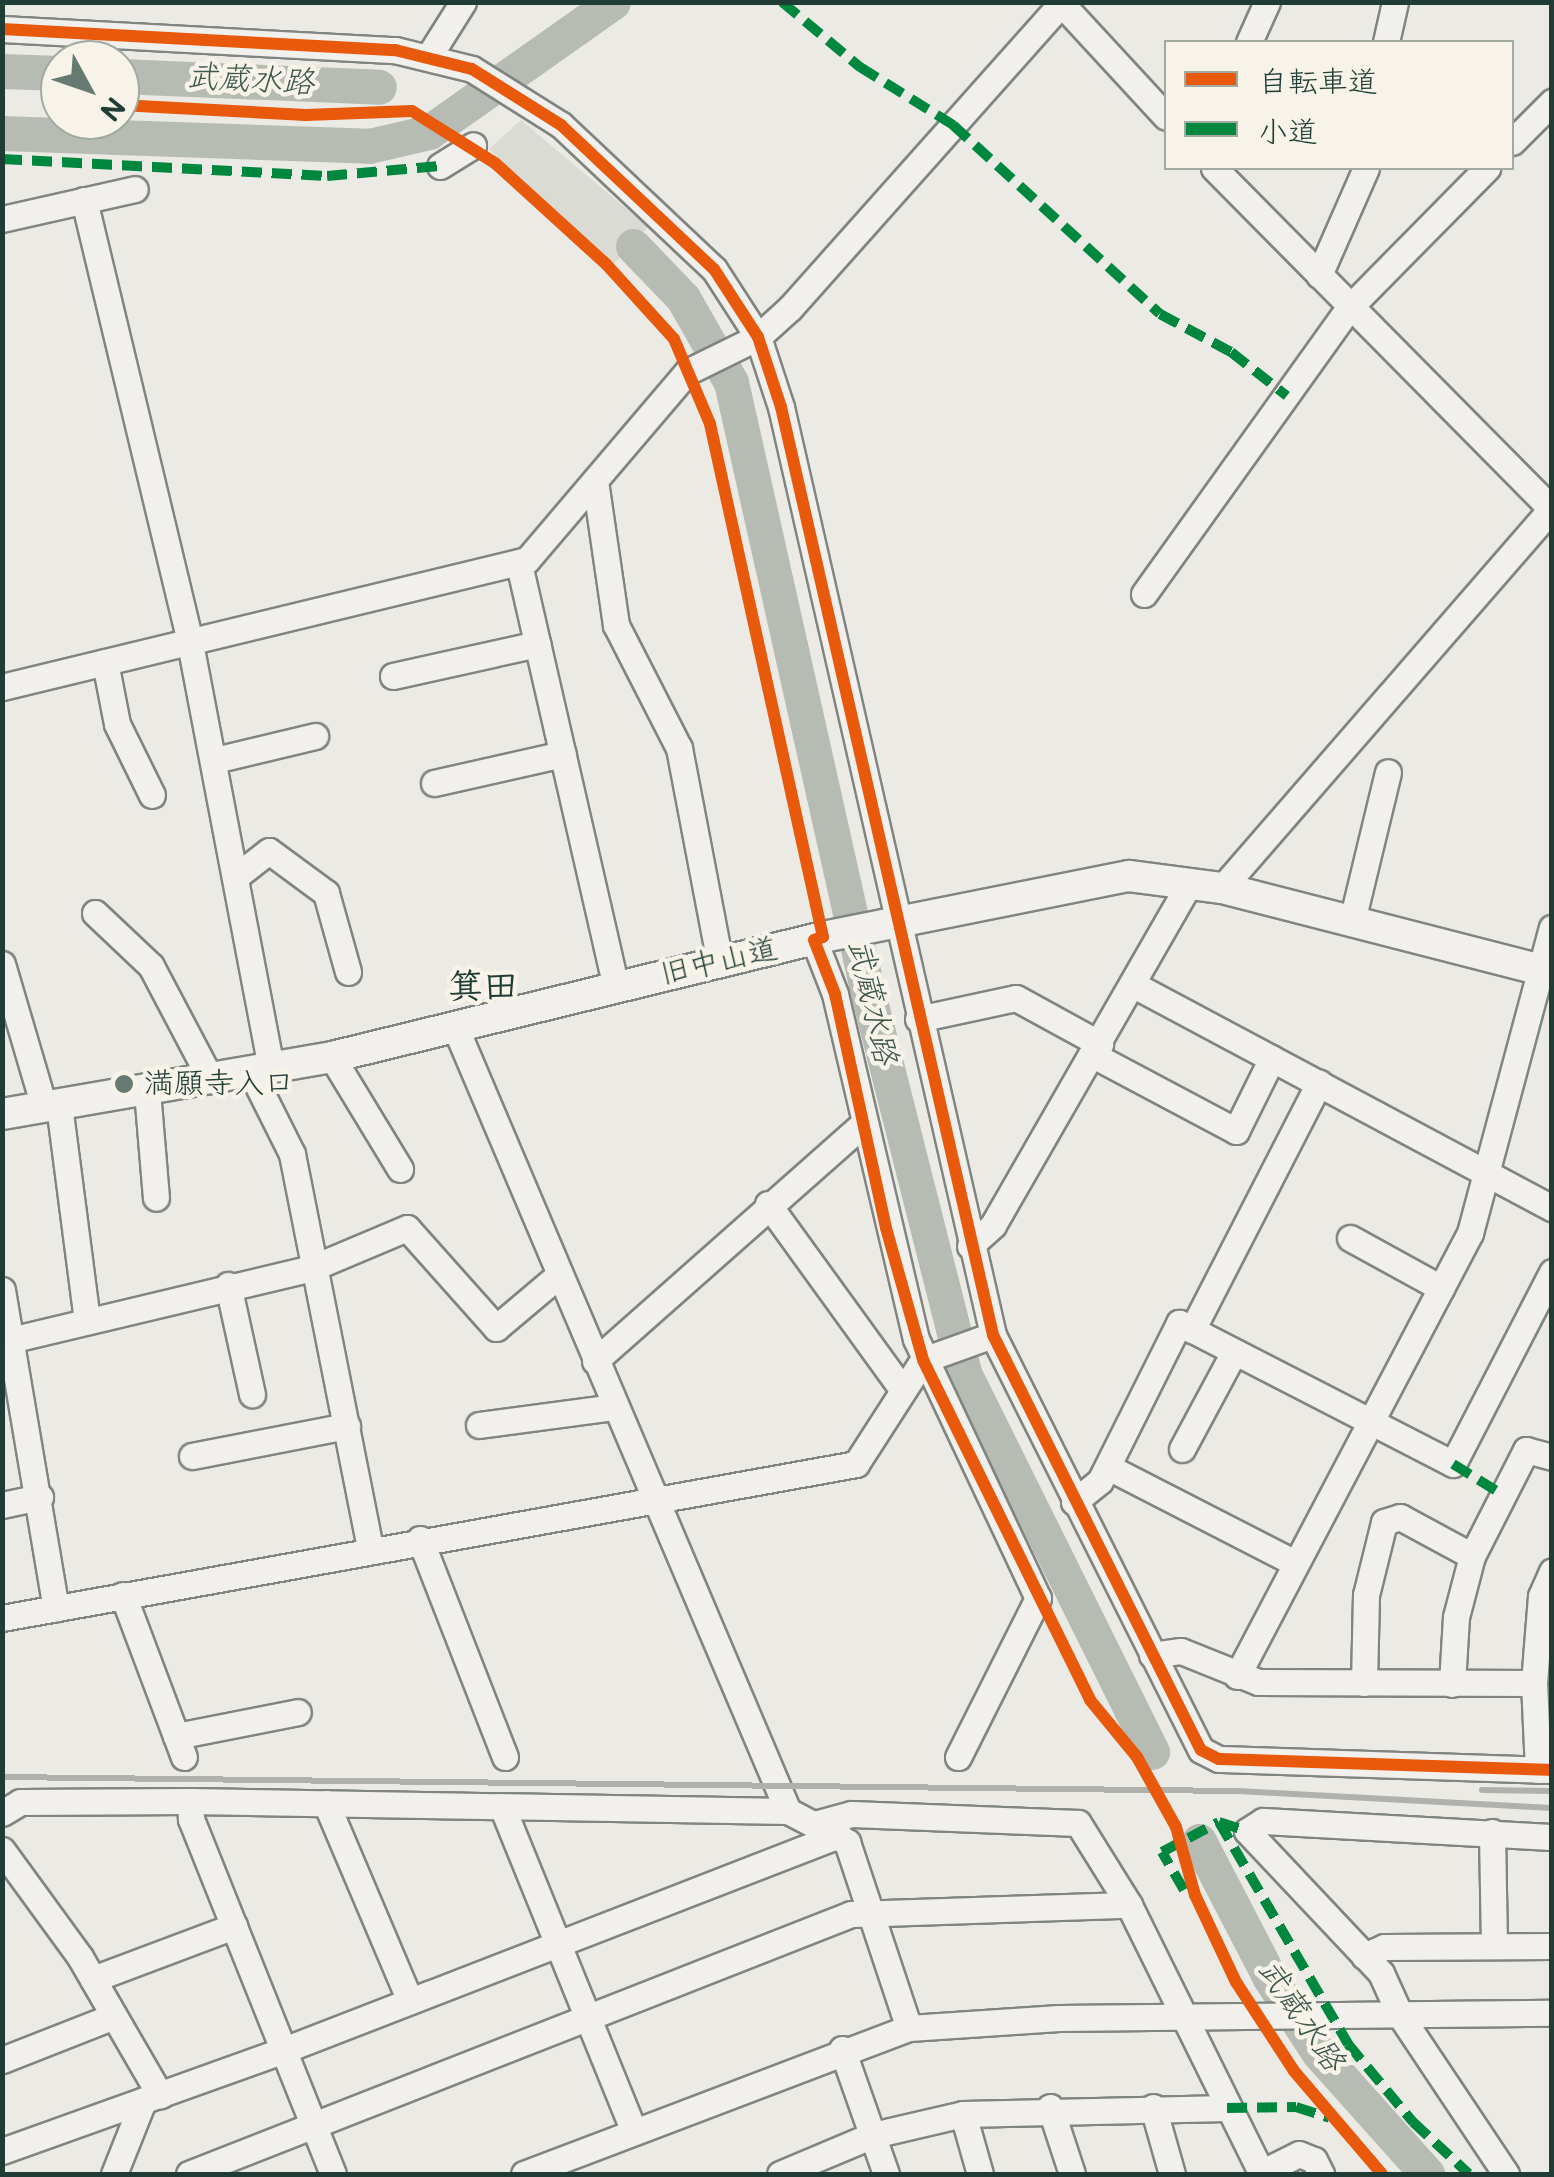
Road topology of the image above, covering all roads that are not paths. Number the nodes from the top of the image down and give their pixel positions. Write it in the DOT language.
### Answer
graph roads {
  1 [pos="463,2"];
  2 [pos="1267,2"];
  3 [pos="1395,2"];
  4 [pos="1061,3"];
  5 [pos="2,30"];
  6 [pos="1251,40"];
  7 [pos="1386,40"];
  8 [pos="428,56"];
  9 [pos="1552,102"];
  10 [pos="1164,115"];
  11 [pos="1514,140"];
  12 [pos="473,145"];
  13 [pos="440,166"];
  14 [pos="1216,170"];
  15 [pos="1365,170"];
  16 [pos="1485,170"];
  17 [pos="135,189"];
  18 [pos="84,200"];
  19 [pos="2,219"];
  20 [pos="1318,275"];
  21 [pos="1350,308"];
  22 [pos="751,341"];
  23 [pos="595,482"];
  24 [pos="1551,509"];
  25 [pos="519,564"];
  26 [pos="1144,594"];
  27 [pos="190,643"];
  28 [pos="537,644"];
  29 [pos="106,662"];
  30 [pos="393,676"];
  31 [pos="2,687"];
  32 [pos="314,736"];
  33 [pos="562,754"];
  34 [pos="215,760"];
  35 [pos="1388,772"];
  36 [pos="434,783"];
  37 [pos="152,795"];
  38 [pos="238,875"];
  39 [pos="1190,883"];
  40 [pos="1222,888"];
  41 [pos="95,913"];
  42 [pos="1352,921"];
  43 [pos="891,922"];
  44 [pos="1552,928"];
  45 [pos="822,938"];
  46 [pos="720,962"];
  47 [pos="2,964"];
  48 [pos="348,972"];
  49 [pos="1546,972"];
  50 [pos="1134,985"];
  51 [pos="616,986"];
  52 [pos="918,1019"];
  53 [pos="456,1029"];
  54 [pos="1097,1049"];
  55 [pos="332,1058"];
  56 [pos="1272,1058"];
  57 [pos="261,1070"];
  58 [pos="211,1080"];
  59 [pos="1319,1083"];
  60 [pos="147,1092"];
  61 [pos="52,1106"];
  62 [pos="2,1114"];
  63 [pos="864,1124"];
  64 [pos="400,1169"];
  65 [pos="1485,1172"];
  66 [pos="156,1198"];
  67 [pos="768,1204"];
  68 [pos="1552,1208"];
  69 [pos="1350,1238"];
  70 [pos="970,1246"];
  71 [pos="312,1268"];
  72 [pos="1552,1272"];
  73 [pos="559,1275"];
  74 [pos="228,1285"];
  75 [pos="1442,1288"];
  76 [pos="2,1290"];
  77 [pos="1544,1309"];
  78 [pos="88,1320"];
  79 [pos="1192,1330"];
  80 [pos="986,1337"];
  81 [pos="10,1340"];
  82 [pos="1234,1352"];
  83 [pos="930,1357"];
  84 [pos="595,1361"];
  85 [pos="902,1389"];
  86 [pos="252,1394"];
  87 [pos="614,1406"];
  88 [pos="1371,1421"];
  89 [pos="479,1425"];
  90 [pos="347,1426"];
  91 [pos="2,1438"];
  92 [pos="29,1441"];
  93 [pos="1182,1449"];
  94 [pos="192,1456"];
  95 [pos="1552,1457"];
  96 [pos="1108,1467"];
  97 [pos="40,1498"];
  98 [pos="653,1502"];
  99 [pos="1074,1502"];
  100 [pos="2,1505"];
  101 [pos="420,1539"];
  102 [pos="370,1548"];
  103 [pos="1472,1556"];
  104 [pos="1295,1563"];
  105 [pos="1552,1571"];
  106 [pos="122,1596"];
  107 [pos="56,1608"];
  108 [pos="2,1618"];
  109 [pos="1152,1655"];
  110 [pos="1237,1676"];
  111 [pos="1364,1683"];
  112 [pos="1534,1683"];
  113 [pos="1452,1684"];
  114 [pos="298,1712"];
  115 [pos="506,1756"];
  116 [pos="958,1757"];
  117 [pos="1545,1770"];
  118 [pos="190,1801"];
  119 [pos="326,1803"];
  120 [pos="503,1808"];
  121 [pos="788,1811"];
  122 [pos="2,1813"];
  123 [pos="829,1829"];
  124 [pos="1492,1832"];
  125 [pos="1552,1836"];
  126 [pos="5,1858"];
  127 [pos="1128,1904"];
  128 [pos="873,1911"];
  129 [pos="234,1926"];
  130 [pos="562,1944"];
  131 [pos="1494,1946"];
  132 [pos="1552,1946"];
  133 [pos="1364,1956"];
  134 [pos="93,1979"];
  135 [pos="410,2001"];
  136 [pos="591,2012"];
  137 [pos="1552,2014"];
  138 [pos="1394,2015"];
  139 [pos="114,2016"];
  140 [pos="1178,2016"];
  141 [pos="909,2028"];
  142 [pos="284,2050"];
  143 [pos="842,2050"];
  144 [pos="2,2060"];
  145 [pos="152,2098"];
  146 [pos="1050,2107"];
  147 [pos="1153,2107"];
  148 [pos="1226,2108"];
  149 [pos="964,2114"];
  150 [pos="314,2127"];
  151 [pos="634,2131"];
  152 [pos="873,2136"];
  153 [pos="2,2150"];
  154 [pos="786,2173"];
  155 [pos="114,2174"];
  156 [pos="189,2174"];
  157 [pos="333,2174"];
  158 [pos="524,2174"];
  159 [pos="886,2174"];
  160 [pos="980,2174"];
  161 [pos="1072,2174"];
  162 [pos="1172,2174"];
  163 [pos="1261,2174"];
  164 [pos="1321,2174"];
  165 [pos="1506,2174"];
  1 -- 8 [label="street"];
  2 -- 6 [label="street"];
  3 -- 7 [label="street"];
  4 -- 10 [label="street"];
  4 -- 22 [label="street"];
  5 -- 8 [label="street"];
  8 -- 22 [label="street"];
  9 -- 11 [label="street"];
  12 -- 13 [label="street"];
  14 -- 20 [label="street"];
  15 -- 20 [label="street"];
  16 -- 21 [label="street"];
  17 -- 18 [label="street"];
  18 -- 19 [label="street"];
  18 -- 27 [label="street"];
  20 -- 21 [label="street"];
  21 -- 24 [label="street"];
  21 -- 26 [label="street"];
  22 -- 23 [label="street"];
  22 -- 43 [label="street"];
  23 -- 25 [label="street"];
  23 -- 46 [label="street"];
  24 -- 40 [label="street"];
  25 -- 27 [label="street"];
  25 -- 28 [label="street"];
  27 -- 29 [label="street"];
  27 -- 34 [label="street"];
  28 -- 30 [label="street"];
  28 -- 33 [label="street"];
  29 -- 31 [label="street"];
  29 -- 37 [label="street"];
  32 -- 34 [label="street"];
  33 -- 36 [label="street"];
  33 -- 51 [label="street"];
  34 -- 38 [label="street"];
  35 -- 42 [label="street"];
  38 -- 48 [label="street"];
  38 -- 57 [label="street"];
  39 -- 40 [label="main road, 旧中山道"];
  39 -- 43 [label="main road, 旧中山道"];
  39 -- 50 [label="street"];
  40 -- 42 [label="main road, 旧中山道"];
  41 -- 58 [label="street"];
  42 -- 49 [label="main road, 旧中山道"];
  43 -- 45 [label="main road, 旧中山道"];
  43 -- 52 [label="street"];
  44 -- 49 [label="street"];
  45 -- 46 [label="main road, 旧中山道"];
  45 -- 63 [label="street"];
  46 -- 51 [label="main road, 旧中山道"];
  47 -- 61 [label="street"];
  49 -- 65 [label="street"];
  50 -- 54 [label="street"];
  50 -- 56 [label="street"];
  51 -- 53 [label="main road, 旧中山道"];
  52 -- 54 [label="street"];
  52 -- 70 [label="street"];
  53 -- 55 [label="main road, 旧中山道"];
  53 -- 73 [label="street"];
  54 -- 56 [label="street"];
  54 -- 70 [label="street"];
  55 -- 57 [label="main road, 旧中山道"];
  55 -- 64 [label="street"];
  56 -- 59 [label="street"];
  57 -- 58 [label="main road, 旧中山道"];
  57 -- 71 [label="street"];
  58 -- 60 [label="main road, 旧中山道"];
  59 -- 65 [label="street"];
  59 -- 79 [label="street"];
  60 -- 61 [label="main road, 旧中山道"];
  60 -- 66 [label="street"];
  61 -- 62 [label="main road, 旧中山道"];
  61 -- 78 [label="street"];
  63 -- 67 [label="street"];
  63 -- 83 [label="street"];
  65 -- 68 [label="street"];
  65 -- 75 [label="street"];
  67 -- 84 [label="street"];
  67 -- 85 [label="street"];
  69 -- 75 [label="street"];
  70 -- 80 [label="street"];
  71 -- 73 [label="street"];
  71 -- 74 [label="street"];
  71 -- 90 [label="street"];
  72 -- 77 [label="street"];
  73 -- 84 [label="street"];
  74 -- 78 [label="street"];
  74 -- 86 [label="street"];
  75 -- 88 [label="street"];
  76 -- 81 [label="street"];
  77 -- 88 [label="street"];
  78 -- 81 [label="street"];
  79 -- 82 [label="street"];
  79 -- 96 [label="street"];
  80 -- 83 [label="street"];
  80 -- 99 [label="street"];
  81 -- 92 [label="street"];
  82 -- 88 [label="street"];
  82 -- 93 [label="street"];
  83 -- 85 [label="street"];
  83 -- 116 [label="street"];
  84 -- 87 [label="street"];
  85 -- 98 [label="street"];
  87 -- 89 [label="street"];
  87 -- 98 [label="street"];
  88 -- 104 [label="street"];
  90 -- 94 [label="street"];
  90 -- 102 [label="street"];
  91 -- 92 [label="street"];
  92 -- 97 [label="street"];
  95 -- 103 [label="street"];
  96 -- 99 [label="street"];
  96 -- 104 [label="street"];
  97 -- 100 [label="street"];
  97 -- 107 [label="street"];
  98 -- 101 [label="street"];
  98 -- 121 [label="street"];
  99 -- 109 [label="street"];
  101 -- 102 [label="street"];
  101 -- 115 [label="street"];
  102 -- 106 [label="street"];
  103 -- 111 [label="street"];
  103 -- 113 [label="street"];
  104 -- 110 [label="street"];
  105 -- 112 [label="street"];
  106 -- 107 [label="street"];
  106 -- 114 [label="street"];
  107 -- 108 [label="street"];
  109 -- 110 [label="street"];
  109 -- 117 [label="street"];
  110 -- 111 [label="street"];
  111 -- 113 [label="street"];
  112 -- 113 [label="street"];
  112 -- 117 [label="street"];
  118 -- 119 [label="street"];
  118 -- 122 [label="street"];
  118 -- 129 [label="street"];
  119 -- 120 [label="street"];
  119 -- 135 [label="street"];
  120 -- 121 [label="street"];
  120 -- 130 [label="street"];
  121 -- 123 [label="street"];
  123 -- 127 [label="street"];
  123 -- 128 [label="street"];
  123 -- 130 [label="street"];
  124 -- 125 [label="street"];
  124 -- 131 [label="street"];
  124 -- 133 [label="street"];
  126 -- 134 [label="street"];
  127 -- 128 [label="street"];
  127 -- 140 [label="street"];
  128 -- 136 [label="street"];
  128 -- 141 [label="street"];
  129 -- 134 [label="street"];
  129 -- 142 [label="street"];
  130 -- 135 [label="street"];
  130 -- 136 [label="street"];
  131 -- 132 [label="street"];
  131 -- 133 [label="street"];
  133 -- 138 [label="street"];
  134 -- 139 [label="street"];
  135 -- 142 [label="street"];
  136 -- 150 [label="street"];
  136 -- 151 [label="street"];
  137 -- 138 [label="street"];
  138 -- 140 [label="street"];
  138 -- 165 [label="street"];
  139 -- 144 [label="street"];
  139 -- 145 [label="street"];
  140 -- 141 [label="street"];
  140 -- 148 [label="street"];
  141 -- 143 [label="street"];
  142 -- 145 [label="street"];
  142 -- 150 [label="street"];
  143 -- 151 [label="street"];
  143 -- 152 [label="street"];
  145 -- 153 [label="street"];
  145 -- 155 [label="street"];
  146 -- 147 [label="street"];
  146 -- 149 [label="street"];
  146 -- 161 [label="street"];
  147 -- 148 [label="street"];
  147 -- 162 [label="street"];
  148 -- 163 [label="street"];
  149 -- 152 [label="street"];
  149 -- 160 [label="street"];
  150 -- 156 [label="street"];
  150 -- 157 [label="street"];
  151 -- 158 [label="street"];
  152 -- 154 [label="street"];
  152 -- 159 [label="street"];
  163 -- 164 [label="street"];
}
